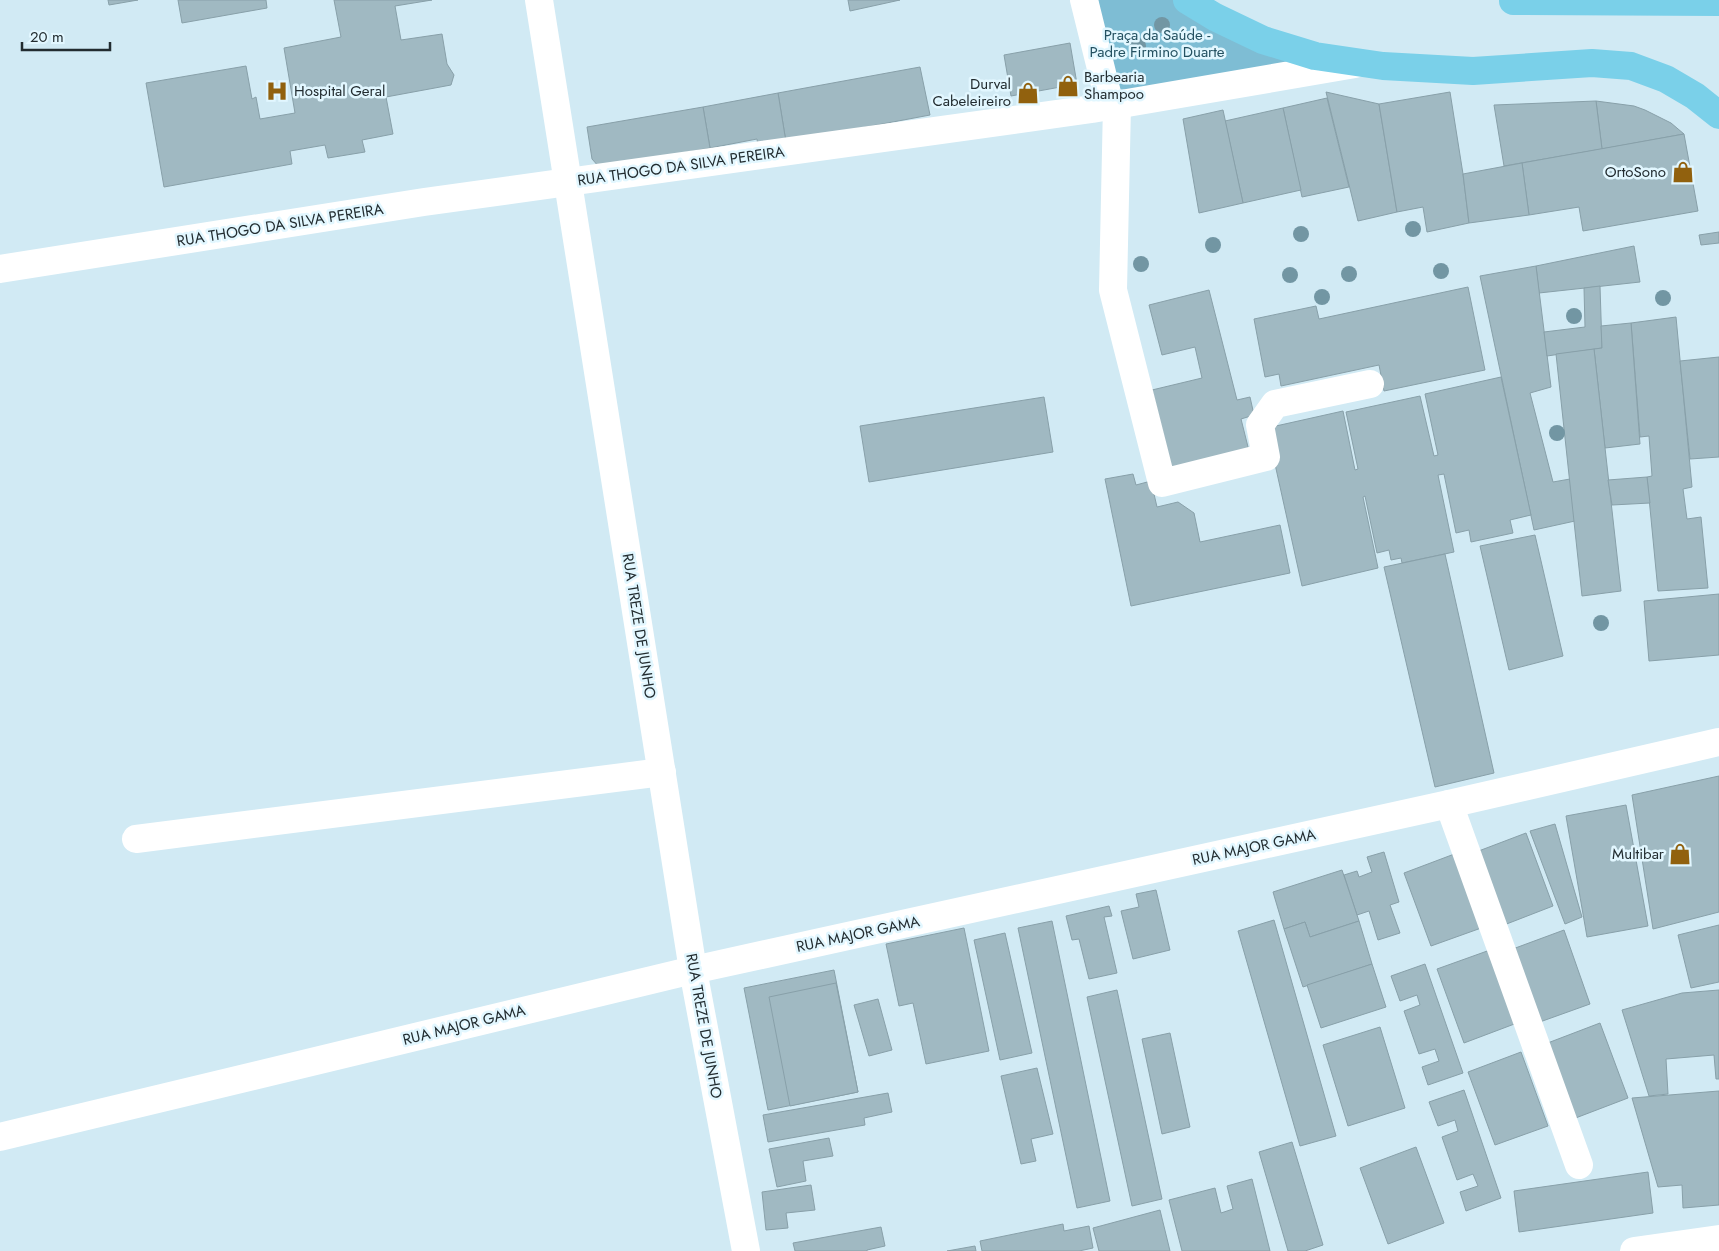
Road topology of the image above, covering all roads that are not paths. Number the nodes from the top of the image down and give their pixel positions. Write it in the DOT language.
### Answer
graph roads {
  1 [pos="540,0"];
  2 [pos="1084,0"];
  3 [pos="1188,0"];
  4 [pos="1510,0"];
  5 [pos="1719,2"];
  6 [pos="1361,63"];
  7 [pos="1113,105"];
  8 [pos="1719,115"];
  9 [pos="569,181"];
  10 [pos="0,269"];
  11 [pos="1370,384"];
  12 [pos="1719,742"];
  13 [pos="662,772"];
  14 [pos="1448,804"];
  15 [pos="136,839"];
  16 [pos="693,970"];
  17 [pos="0,1137"];
  18 [pos="1579,1165"];
  19 [pos="1719,1239"];
  20 [pos="746,1251"];
  21 [pos="1634,1251"];
  1 -- 9 [label="street, RUA TREZE DE JUNHO"];
  2 -- 7 [label="street"];
  3 -- 6 [label="main road"];
  4 -- 5 [label="main road"];
  6 -- 7 [label="street, RUA THOGO DA SILVA PEREIRA"];
  6 -- 8 [label="main road"];
  7 -- 9 [label="street, RUA THOGO DA SILVA PEREIRA"];
  7 -- 11 [label="street"];
  9 -- 10 [label="street, RUA THOGO DA SILVA PEREIRA"];
  9 -- 13 [label="street, RUA TREZE DE JUNHO"];
  12 -- 14 [label="street, RUA MAJOR GAMA"];
  13 -- 15 [label="street"];
  13 -- 16 [label="street, RUA TREZE DE JUNHO"];
  14 -- 16 [label="street, RUA MAJOR GAMA"];
  14 -- 18 [label="street"];
  16 -- 17 [label="street, RUA MAJOR GAMA"];
  16 -- 20 [label="street, RUA TREZE DE JUNHO"];
  19 -- 21 [label="street"];
}
